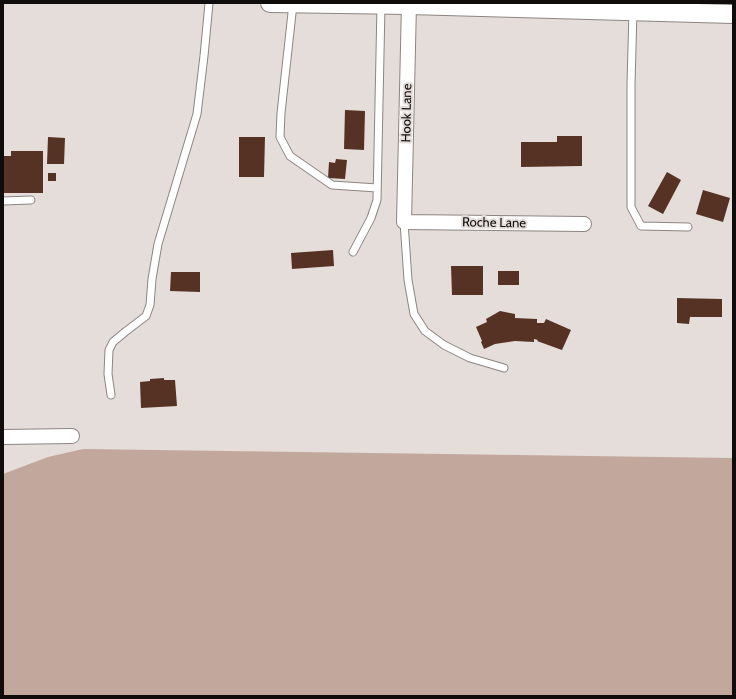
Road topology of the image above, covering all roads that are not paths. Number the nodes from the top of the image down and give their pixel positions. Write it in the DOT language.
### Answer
graph roads {
  1 [pos="209,3"];
  2 [pos="270,3"];
  3 [pos="293,3"];
  4 [pos="409,4"];
  5 [pos="381,5"];
  6 [pos="633,11"];
  7 [pos="733,14"];
  8 [pos="377,188"];
  9 [pos="30,200"];
  10 [pos="3,201"];
  11 [pos="404,222"];
  12 [pos="584,224"];
  13 [pos="688,227"];
  14 [pos="353,252"];
  15 [pos="504,368"];
  16 [pos="111,395"];
  17 [pos="72,436"];
  18 [pos="3,437"];
  1 -- 16 [label="lane"];
  2 -- 3 [label="street"];
  3 -- 5 [label="street"];
  3 -- 8 [label="lane"];
  4 -- 5 [label="street"];
  4 -- 6 [label="street"];
  4 -- 11 [label="street, Hook Lane"];
  5 -- 8 [label="lane"];
  6 -- 7 [label="street"];
  6 -- 13 [label="lane"];
  8 -- 14 [label="lane"];
  9 -- 10 [label="lane"];
  11 -- 12 [label="street, Roche Lane"];
  11 -- 15 [label="lane"];
  17 -- 18 [label="street"];
}
